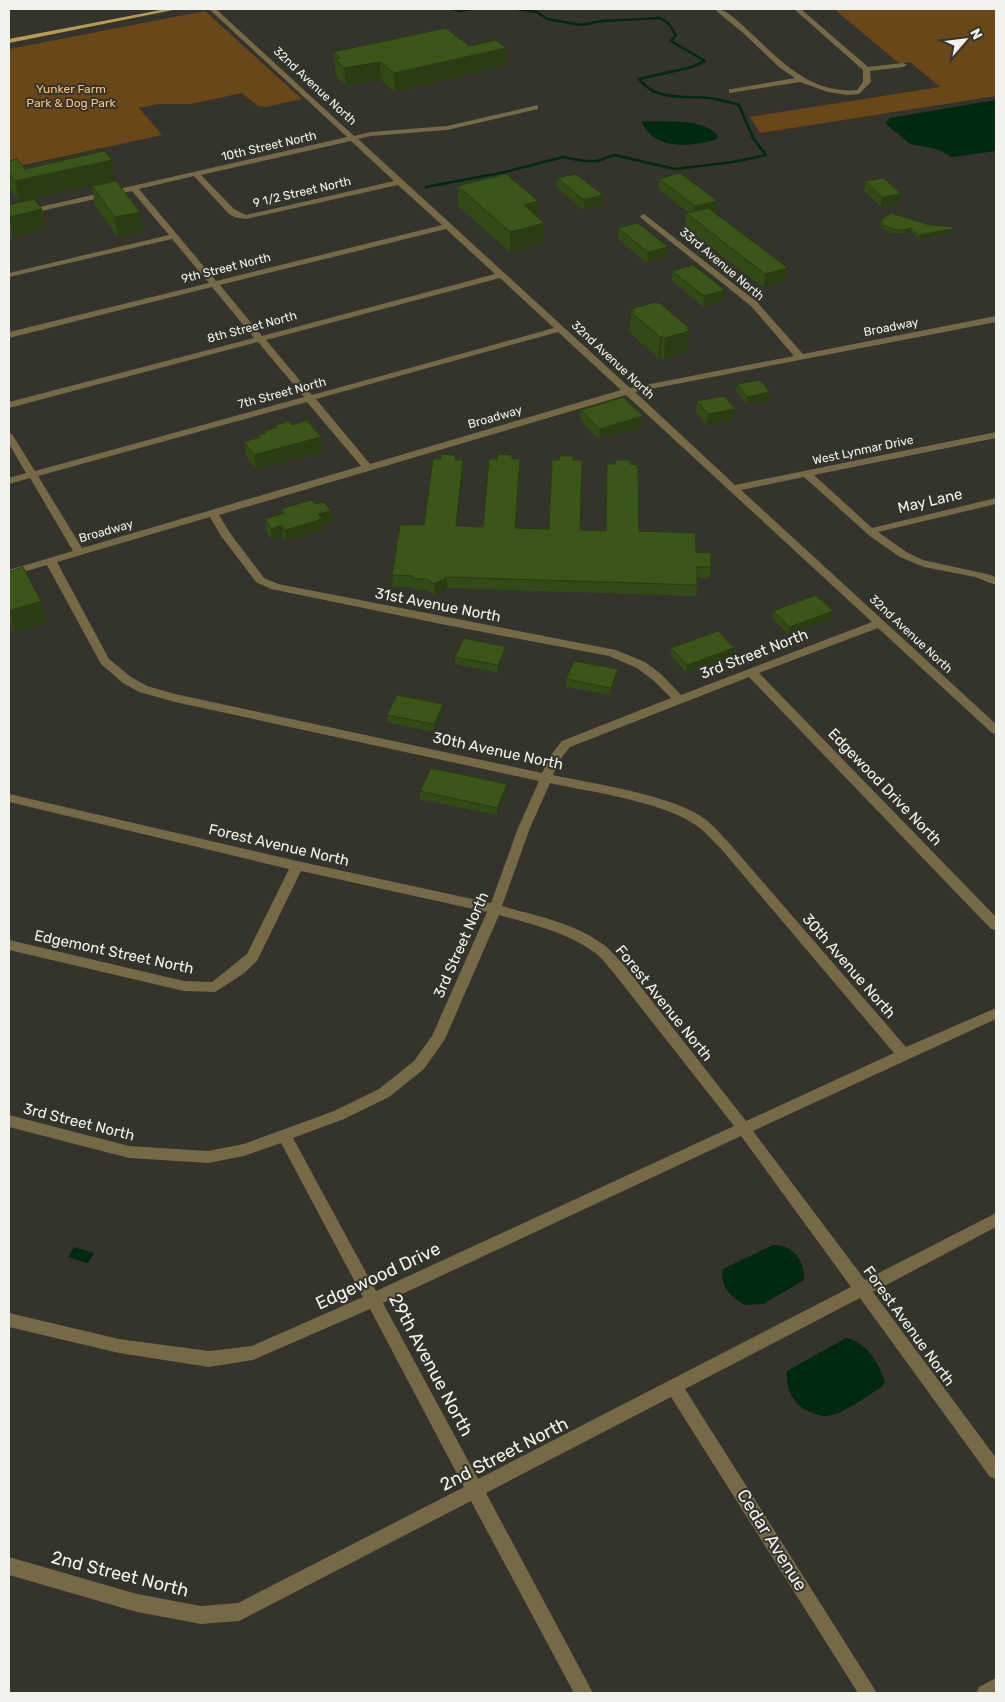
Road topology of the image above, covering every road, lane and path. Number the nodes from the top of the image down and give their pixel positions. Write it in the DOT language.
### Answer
graph roads {
  1 [pos="175,9"];
  2 [pos="212,9"];
  3 [pos="717,9"];
  4 [pos="796,9"];
  5 [pos="9,41"];
  6 [pos="903,65"];
  7 [pos="866,69"];
  8 [pos="798,80"];
  9 [pos="732,91"];
  10 [pos="536,107"];
  11 [pos="353,138"];
  12 [pos="196,174"];
  13 [pos="400,182"];
  14 [pos="134,188"];
  15 [pos="9,216"];
  16 [pos="644,216"];
  17 [pos="449,226"];
  18 [pos="174,236"];
  19 [pos="9,275"];
  20 [pos="502,275"];
  21 [pos="214,284"];
  22 [pos="996,319"];
  23 [pos="561,329"];
  24 [pos="9,334"];
  25 [pos="259,338"];
  26 [pos="800,358"];
  27 [pos="628,391"];
  28 [pos="309,398"];
  29 [pos="9,405"];
  30 [pos="996,435"];
  31 [pos="9,436"];
  32 [pos="367,467"];
  33 [pos="32,474"];
  34 [pos="808,474"];
  35 [pos="9,481"];
  36 [pos="734,488"];
  37 [pos="996,501"];
  38 [pos="213,513"];
  39 [pos="871,531"];
  40 [pos="79,552"];
  41 [pos="50,560"];
  42 [pos="9,572"];
  43 [pos="996,581"];
  44 [pos="880,623"];
  45 [pos="751,672"];
  46 [pos="679,700"];
  47 [pos="996,730"];
  48 [pos="546,778"];
  49 [pos="9,798"];
  50 [pos="297,866"];
  51 [pos="495,909"];
  52 [pos="996,925"];
  53 [pos="9,945"];
  54 [pos="996,1012"];
  55 [pos="903,1054"];
  56 [pos="9,1121"];
  57 [pos="744,1129"];
  58 [pos="284,1135"];
  59 [pos="996,1220"];
  60 [pos="862,1290"];
  61 [pos="373,1300"];
  62 [pos="9,1320"];
  63 [pos="675,1388"];
  64 [pos="996,1472"];
  65 [pos="476,1491"];
  66 [pos="9,1566"];
  67 [pos="996,1687"];
  68 [pos="584,1693"];
  69 [pos="868,1693"];
  70 [pos="986,1693"];
  1 -- 5 [label="main road"];
  2 -- 11 [label="street, 32nd Avenue North"];
  3 -- 8 [label="street"];
  4 -- 7 [label="street"];
  6 -- 7 [label="street"];
  7 -- 8 [label="street"];
  8 -- 9 [label="street"];
  10 -- 11 [label="street, 10th Street North"];
  11 -- 12 [label="street, 10th Street North"];
  11 -- 13 [label="street, 32nd Avenue North"];
  12 -- 13 [label="street, 9 1/2 Street North"];
  12 -- 14 [label="street, 10th Street North"];
  13 -- 17 [label="street, 32nd Avenue North"];
  14 -- 15 [label="street, 10th Street North"];
  14 -- 18 [label="street"];
  16 -- 26 [label="street, 33rd Avenue North"];
  17 -- 20 [label="street, 32nd Avenue North"];
  17 -- 21 [label="street, 9th Street North"];
  18 -- 19 [label="street"];
  18 -- 21 [label="street"];
  20 -- 23 [label="street, 32nd Avenue North"];
  20 -- 25 [label="street, 8th Street North"];
  21 -- 24 [label="street, 9th Street North"];
  21 -- 25 [label="street"];
  22 -- 26 [label="street, Broadway"];
  23 -- 27 [label="street, 32nd Avenue North"];
  23 -- 28 [label="street, 7th Street North"];
  25 -- 28 [label="street"];
  25 -- 29 [label="street, 8th Street North"];
  26 -- 27 [label="street, Broadway"];
  27 -- 32 [label="street, Broadway"];
  27 -- 36 [label="street, 32nd Avenue North"];
  28 -- 32 [label="street"];
  28 -- 33 [label="street, 7th Street North"];
  30 -- 34 [label="street, West Lynmar Drive"];
  31 -- 33 [label="street"];
  32 -- 38 [label="street, Broadway"];
  33 -- 35 [label="street, 7th Street North"];
  33 -- 40 [label="street"];
  34 -- 36 [label="street, West Lynmar Drive"];
  34 -- 39 [label="street"];
  36 -- 44 [label="street, 32nd Avenue North"];
  37 -- 39 [label="street, May Lane"];
  38 -- 40 [label="street, Broadway"];
  38 -- 46 [label="street, 31st Avenue North"];
  39 -- 43 [label="street"];
  40 -- 41 [label="street, Broadway"];
  41 -- 42 [label="street, Broadway"];
  41 -- 48 [label="street, 30th Avenue North"];
  44 -- 45 [label="street, 3rd Street North"];
  44 -- 47 [label="street, 32nd Avenue North"];
  45 -- 46 [label="street, 3rd Street North"];
  45 -- 52 [label="street, Edgewood Drive North"];
  46 -- 48 [label="street, 3rd Street North"];
  48 -- 51 [label="street, 3rd Street North"];
  48 -- 55 [label="street, 30th Avenue North"];
  49 -- 50 [label="street, Forest Avenue North"];
  50 -- 51 [label="street, Forest Avenue North"];
  50 -- 53 [label="street, Edgemont Street North"];
  51 -- 57 [label="street, Forest Avenue North"];
  51 -- 58 [label="street, 3rd Street North"];
  54 -- 55 [label="street"];
  55 -- 57 [label="street"];
  56 -- 58 [label="street, 3rd Street North"];
  57 -- 60 [label="street, Forest Avenue North"];
  57 -- 61 [label="street, Edgewood Drive"];
  58 -- 61 [label="street, 29th Avenue North"];
  59 -- 60 [label="street, 2nd Street North"];
  60 -- 63 [label="street, 2nd Street North"];
  60 -- 64 [label="street, Forest Avenue North"];
  61 -- 62 [label="street, Edgewood Drive"];
  61 -- 65 [label="street, 29th Avenue North"];
  63 -- 65 [label="street, 2nd Street North"];
  63 -- 69 [label="street, Cedar Avenue"];
  65 -- 66 [label="street, 2nd Street North"];
  65 -- 68 [label="street, 29th Avenue North"];
  67 -- 70 [label="street"];
}
